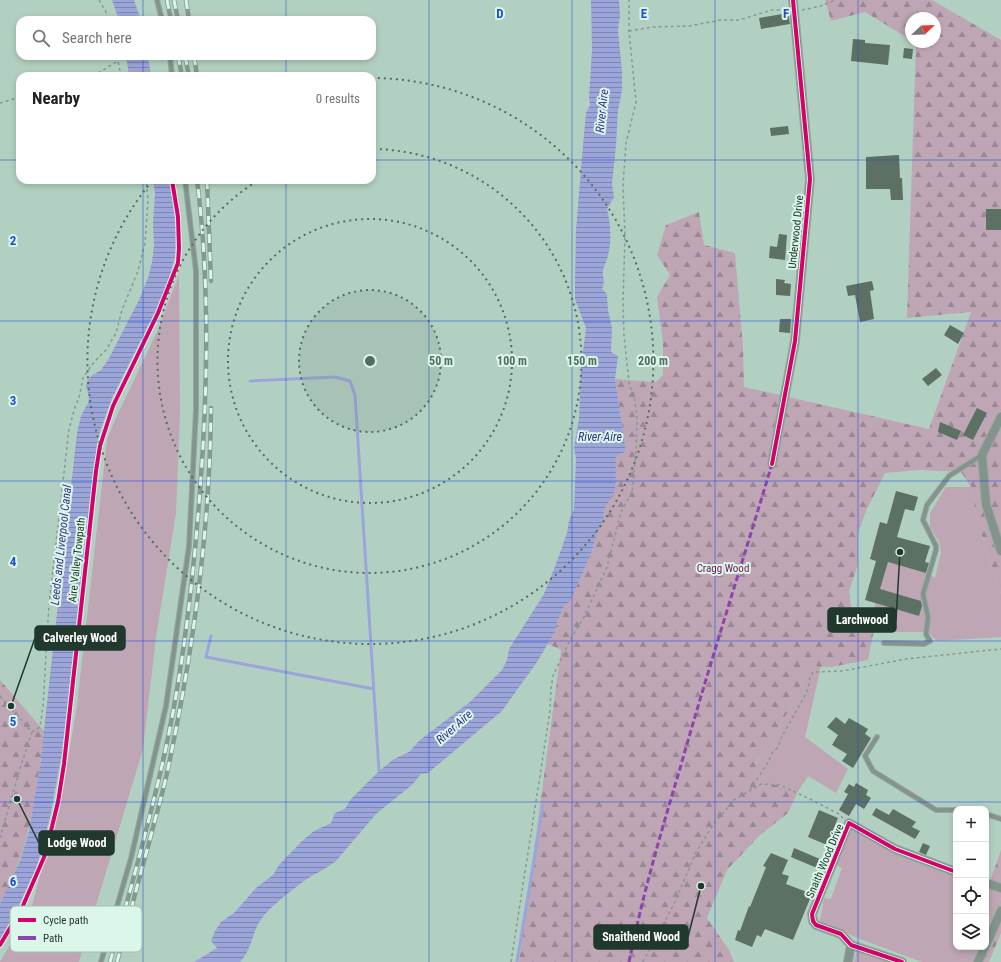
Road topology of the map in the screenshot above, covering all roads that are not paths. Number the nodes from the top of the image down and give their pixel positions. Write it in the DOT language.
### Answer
graph roads {
  1 [pos="157,0"];
  2 [pos="793,0"];
  3 [pos="161,16"];
  4 [pos="170,60"];
  5 [pos="172,72"];
  6 [pos="185,184"];
  7 [pos="1001,417"];
  8 [pos="982,455"];
  9 [pos="772,464"];
  10 [pos="1001,552"];
  11 [pos="884,643"];
  12 [pos="877,737"];
  13 [pos="953,810"];
  14 [pos="989,815"];
  15 [pos="1001,819"];
  16 [pos="953,871"];
  17 [pos="989,884"];
  18 [pos="1001,888"];
  19 [pos="117,906"];
  20 [pos="1001,912"];
  21 [pos="989,939"];
  22 [pos="851,945"];
  23 [pos="984,950"];
  24 [pos="103,952"];
  25 [pos="100,962"];
  26 [pos="848,962"];
  27 [pos="902,962"];
  28 [pos="978,962"];
  1 -- 3 [label="lane"];
  2 -- 9 [label="street, Underwood Drive"];
  4 -- 5 [label="lane"];
  6 -- 19 [label="lane"];
  7 -- 8 [label="street"];
  8 -- 10 [label="street"];
  8 -- 11 [label="lane"];
  12 -- 13 [label="lane"];
  14 -- 15 [label="lane"];
  16 -- 22 [label="street, Snaith Wood Drive"];
  17 -- 18 [label="street"];
  20 -- 21 [label="street"];
  22 -- 26 [label="street"];
  22 -- 27 [label="street, Snaith Wood Drive"];
  23 -- 28 [label="street"];
  24 -- 25 [label="lane"];
}
